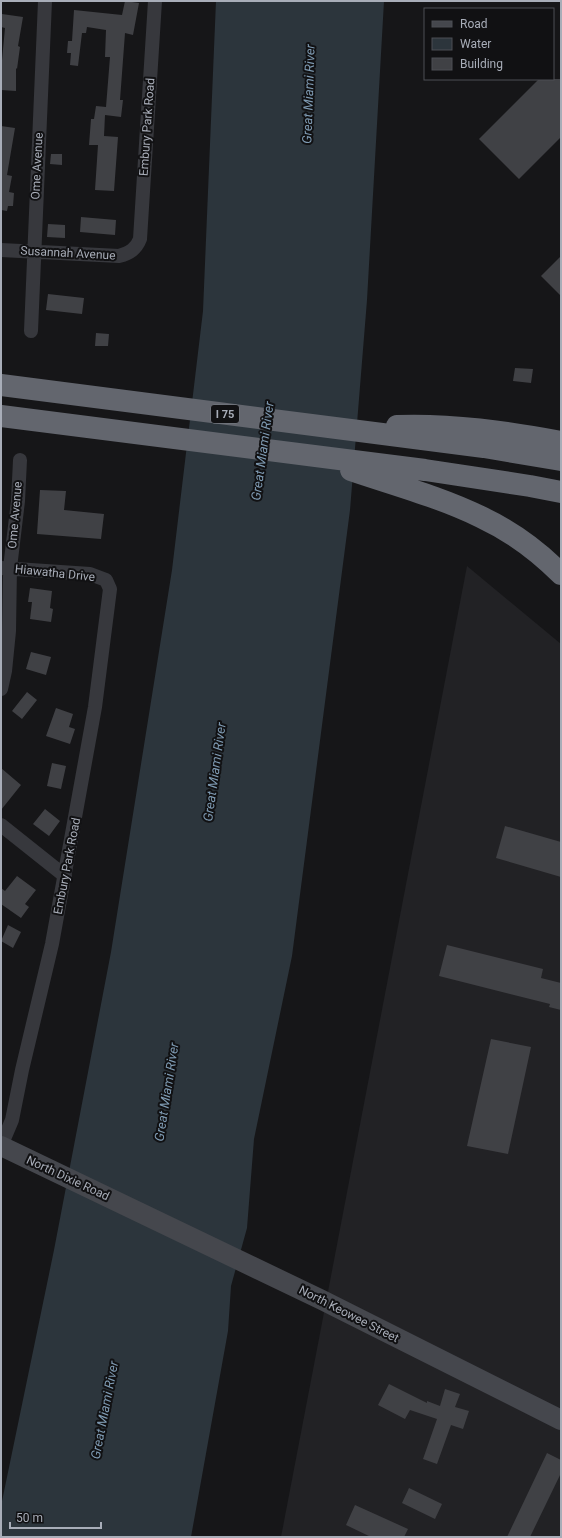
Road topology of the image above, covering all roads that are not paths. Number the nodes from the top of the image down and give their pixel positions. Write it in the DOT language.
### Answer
graph roads {
  1 [pos="45,1"];
  2 [pos="154,1"];
  3 [pos="1,250"];
  4 [pos="133,250"];
  5 [pos="33,251"];
  6 [pos="31,330"];
  7 [pos="1,385"];
  8 [pos="1,416"];
  9 [pos="430,433"];
  10 [pos="561,442"];
  11 [pos="306,455"];
  12 [pos="20,460"];
  13 [pos="561,460"];
  14 [pos="561,492"];
  15 [pos="6,568"];
  16 [pos="561,574"];
  17 [pos="107,582"];
  18 [pos="1,690"];
  19 [pos="1,824"];
  20 [pos="65,876"];
  21 [pos="1,1146"];
  22 [pos="136,1210"];
  23 [pos="561,1420"];
  1 -- 5 [label="street, Ome Avenue"];
  2 -- 4 [label="street, Embury Park Road"];
  3 -- 5 [label="street, Susannah Avenue"];
  4 -- 5 [label="street, Susannah Avenue"];
  5 -- 6 [label="street, Ome Avenue"];
  7 -- 9 [label="highway, I 75"];
  8 -- 11 [label="highway"];
  9 -- 10 [label="highway"];
  9 -- 13 [label="highway"];
  11 -- 14 [label="highway"];
  11 -- 16 [label="highway"];
  12 -- 15 [label="street, Ome Avenue"];
  15 -- 17 [label="street, Hiawatha Drive"];
  15 -- 18 [label="street, Ome Avenue"];
  17 -- 20 [label="street, Embury Park Road"];
  19 -- 20 [label="street"];
  20 -- 21 [label="street, Embury Park Road"];
  21 -- 22 [label="main road, North Dixie Road"];
  22 -- 23 [label="main road, North Keowee Street"];
}
